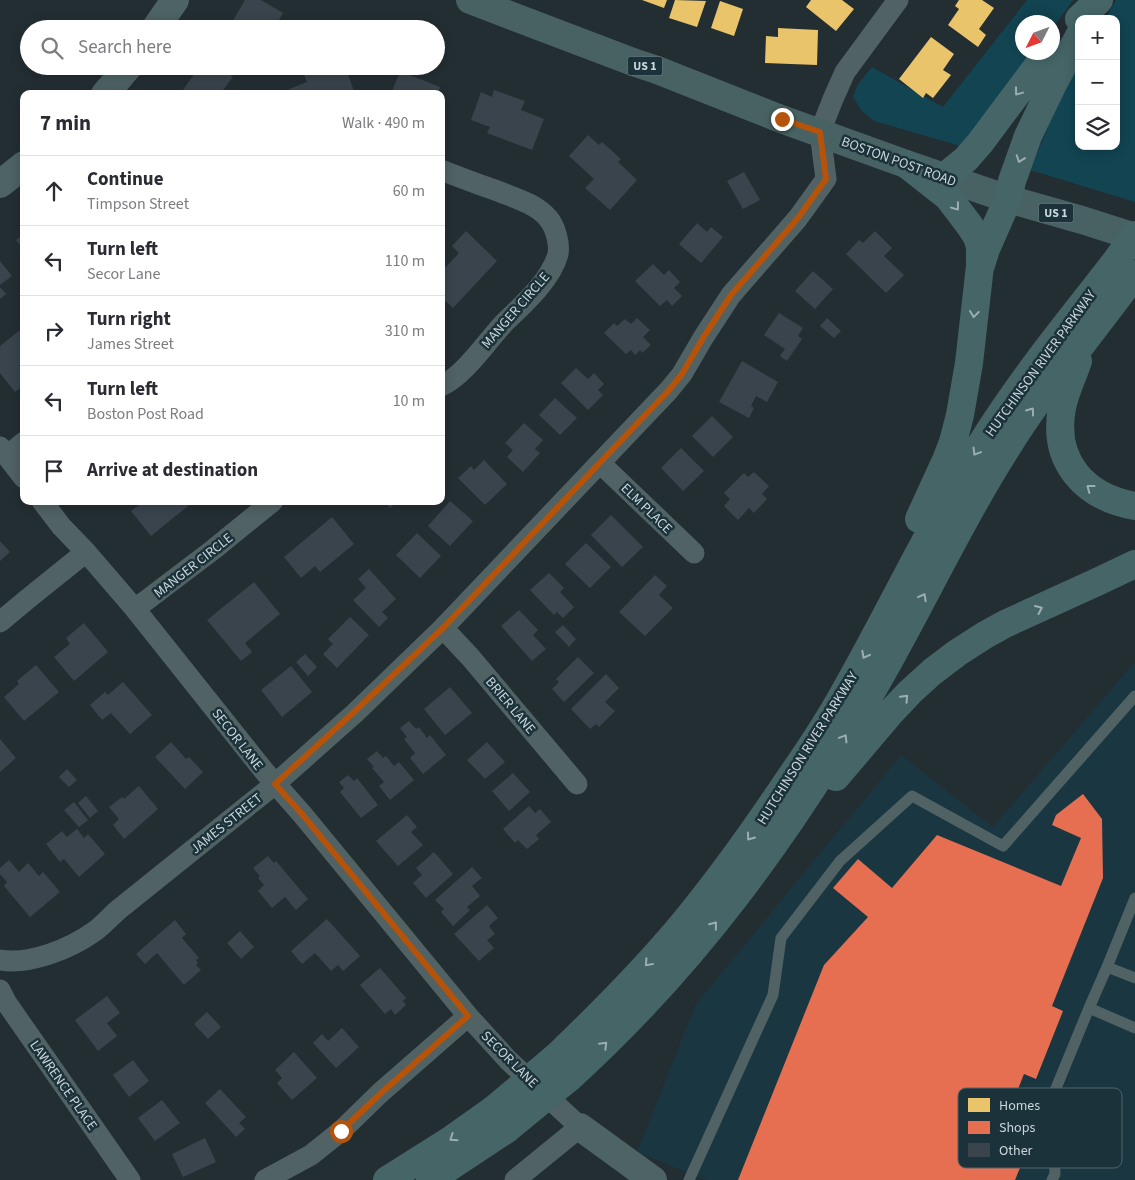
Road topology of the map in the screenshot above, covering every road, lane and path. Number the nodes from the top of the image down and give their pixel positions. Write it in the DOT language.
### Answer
graph roads {
  1 [pos="175,0"];
  2 [pos="470,0"];
  3 [pos="898,0"];
  4 [pos="1100,0"];
  5 [pos="1083,15"];
  6 [pos="1091,15"];
  7 [pos="161,20"];
  8 [pos="1075,23"];
  9 [pos="1060,36"];
  10 [pos="1075,43"];
  11 [pos="1042,60"];
  12 [pos="121,75"];
  13 [pos="108,90"];
  14 [pos="820,132"];
  15 [pos="906,164"];
  16 [pos="20,167"];
  17 [pos="445,172"];
  18 [pos="944,178"];
  19 [pos="0,184"];
  20 [pos="1008,199"];
  21 [pos="1131,251"];
  22 [pos="980,266"];
  23 [pos="1088,337"];
  24 [pos="445,384"];
  25 [pos="20,444"];
  26 [pos="3,451"];
  27 [pos="600,463"];
  28 [pos="20,473"];
  29 [pos="45,505"];
  30 [pos="267,505"];
  31 [pos="1135,506"];
  32 [pos="86,552"];
  33 [pos="694,552"];
  34 [pos="1135,564"];
  35 [pos="135,609"];
  36 [pos="884,619"];
  37 [pos="0,622"];
  38 [pos="443,628"];
  39 [pos="1135,696"];
  40 [pos="275,784"];
  41 [pos="577,784"];
  42 [pos="789,823"];
  43 [pos="1135,898"];
  44 [pos="1,962"];
  45 [pos="1108,967"];
  46 [pos="1135,978"];
  47 [pos="0,990"];
  48 [pos="1089,1008"];
  49 [pos="468,1016"];
  50 [pos="1135,1028"];
  51 [pos="562,1068"];
  52 [pos="1056,1088"];
  53 [pos="500,1119"];
  54 [pos="580,1127"];
  55 [pos="1055,1168"];
  56 [pos="130,1180"];
  57 [pos="265,1180"];
  58 [pos="387,1180"];
  59 [pos="430,1180"];
  60 [pos="515,1180"];
  61 [pos="653,1180"];
  62 [pos="689,1180"];
  63 [pos="1052,1180"];
  1 -- 7 [label="street"];
  2 -- 14 [label="main road, BOSTON POST ROAD / US 1"];
  3 -- 14 [label="street"];
  4 -- 5 [label="highway"];
  4 -- 6 [label="highway"];
  8 -- 9 [label="highway"];
  10 -- 20 [label="highway, one-way"];
  11 -- 18 [label="highway, one-way"];
  12 -- 13 [label="street"];
  14 -- 15 [label="main road, BOSTON POST ROAD / US 1"];
  14 -- 27 [label="street, JAMES STREET"];
  15 -- 18 [label="main road, BOSTON POST ROAD / US 1"];
  15 -- 22 [label="highway, one-way"];
  16 -- 19 [label="street"];
  17 -- 24 [label="street, MANGER CIRCLE"];
  18 -- 20 [label="main road, BOSTON POST ROAD / US 1"];
  20 -- 21 [label="main road, BOSTON POST ROAD / US 1"];
  20 -- 22 [label="highway"];
  21 -- 23 [label="highway, HUTCHINSON RIVER PARKWAY"];
  21 -- 36 [label="highway, HUTCHINSON RIVER PARKWAY, one-way"];
  22 -- 36 [label="highway, one-way"];
  31 -- 23 [label="highway, one-way"];
  42 -- 23 [label="highway, HUTCHINSON RIVER PARKWAY, one-way"];
  25 -- 26 [label="street"];
  26 -- 28 [label="street"];
  27 -- 33 [label="street, ELM PLACE"];
  27 -- 38 [label="street, JAMES STREET"];
  29 -- 32 [label="street, SECOR LANE"];
  30 -- 35 [label="street, MANGER CIRCLE"];
  32 -- 35 [label="street, SECOR LANE"];
  32 -- 37 [label="street"];
  42 -- 34 [label="highway, one-way"];
  35 -- 40 [label="street, SECOR LANE"];
  36 -- 51 [label="highway, HUTCHINSON RIVER PARKWAY, one-way"];
  38 -- 40 [label="street, JAMES STREET"];
  38 -- 41 [label="street, BRIER LANE"];
  39 -- 62 [label="lane"];
  40 -- 44 [label="street, JAMES STREET"];
  40 -- 49 [label="street, SECOR LANE"];
  51 -- 42 [label="highway, HUTCHINSON RIVER PARKWAY, one-way"];
  43 -- 45 [label="lane"];
  45 -- 46 [label="lane"];
  45 -- 48 [label="lane"];
  47 -- 56 [label="street, LAWRENCE PLACE"];
  48 -- 50 [label="lane"];
  48 -- 52 [label="lane"];
  49 -- 54 [label="street, SECOR LANE"];
  49 -- 57 [label="street"];
  51 -- 53 [label="highway, HUTCHINSON RIVER PARKWAY, bridge"];
  53 -- 58 [label="highway, HUTCHINSON RIVER PARKWAY, one-way"];
  53 -- 59 [label="highway, HUTCHINSON RIVER PARKWAY"];
  54 -- 60 [label="street"];
  54 -- 61 [label="street, SECOR LANE"];
  55 -- 63 [label="lane"];
}
